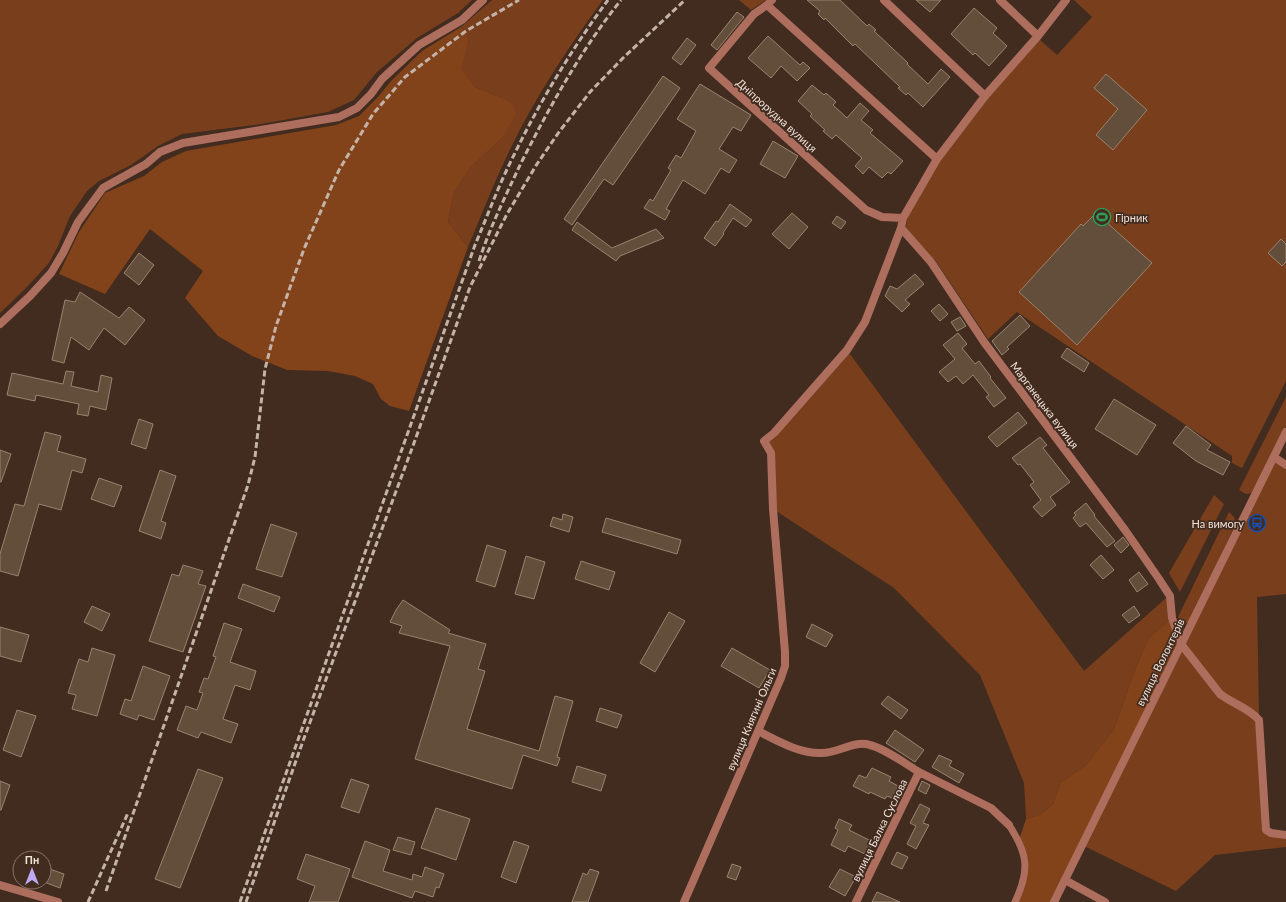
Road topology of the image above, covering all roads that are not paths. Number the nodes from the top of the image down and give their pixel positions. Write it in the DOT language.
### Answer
graph roads {
  1 [pos="483,0"];
  2 [pos="884,0"];
  3 [pos="1000,0"];
  4 [pos="1066,0"];
  5 [pos="770,2"];
  6 [pos="1038,36"];
  7 [pos="985,96"];
  8 [pos="937,159"];
  9 [pos="903,218"];
  10 [pos="901,228"];
  11 [pos="0,324"];
  12 [pos="1286,432"];
  13 [pos="1274,457"];
  14 [pos="1286,465"];
  15 [pos="1181,644"];
  16 [pos="758,731"];
  17 [pos="919,772"];
  18 [pos="1009,824"];
  19 [pos="1286,835"];
  20 [pos="1065,880"];
  21 [pos="0,885"];
  22 [pos="58,902"];
  23 [pos="684,902"];
  24 [pos="856,902"];
  25 [pos="1014,902"];
  26 [pos="1054,902"];
  27 [pos="1105,902"];
  1 -- 11 [label="street"];
  2 -- 7 [label="street"];
  3 -- 6 [label="street"];
  4 -- 6 [label="street"];
  5 -- 8 [label="street, Дніпрорудна вулиця"];
  5 -- 9 [label="street, Дніпрорудна вулиця"];
  6 -- 7 [label="street"];
  7 -- 8 [label="street"];
  8 -- 9 [label="street"];
  9 -- 10 [label="street"];
  10 -- 15 [label="street, Марганецька вулиця"];
  10 -- 16 [label="street, вулиця Княгині Ольги"];
  12 -- 13 [label="street, вулиця Волонтерів"];
  13 -- 14 [label="street"];
  13 -- 15 [label="street, вулиця Волонтерів"];
  15 -- 19 [label="street"];
  15 -- 20 [label="street, вулиця Волонтерів"];
  16 -- 17 [label="street, вулиця Балка Суслова"];
  16 -- 23 [label="street, вулиця Княгині Ольги"];
  17 -- 18 [label="street"];
  17 -- 24 [label="street, вулиця Балка Суслова"];
  18 -- 25 [label="street"];
  20 -- 26 [label="street, вулиця Волонтерів"];
  20 -- 27 [label="street"];
  21 -- 22 [label="street"];
}
